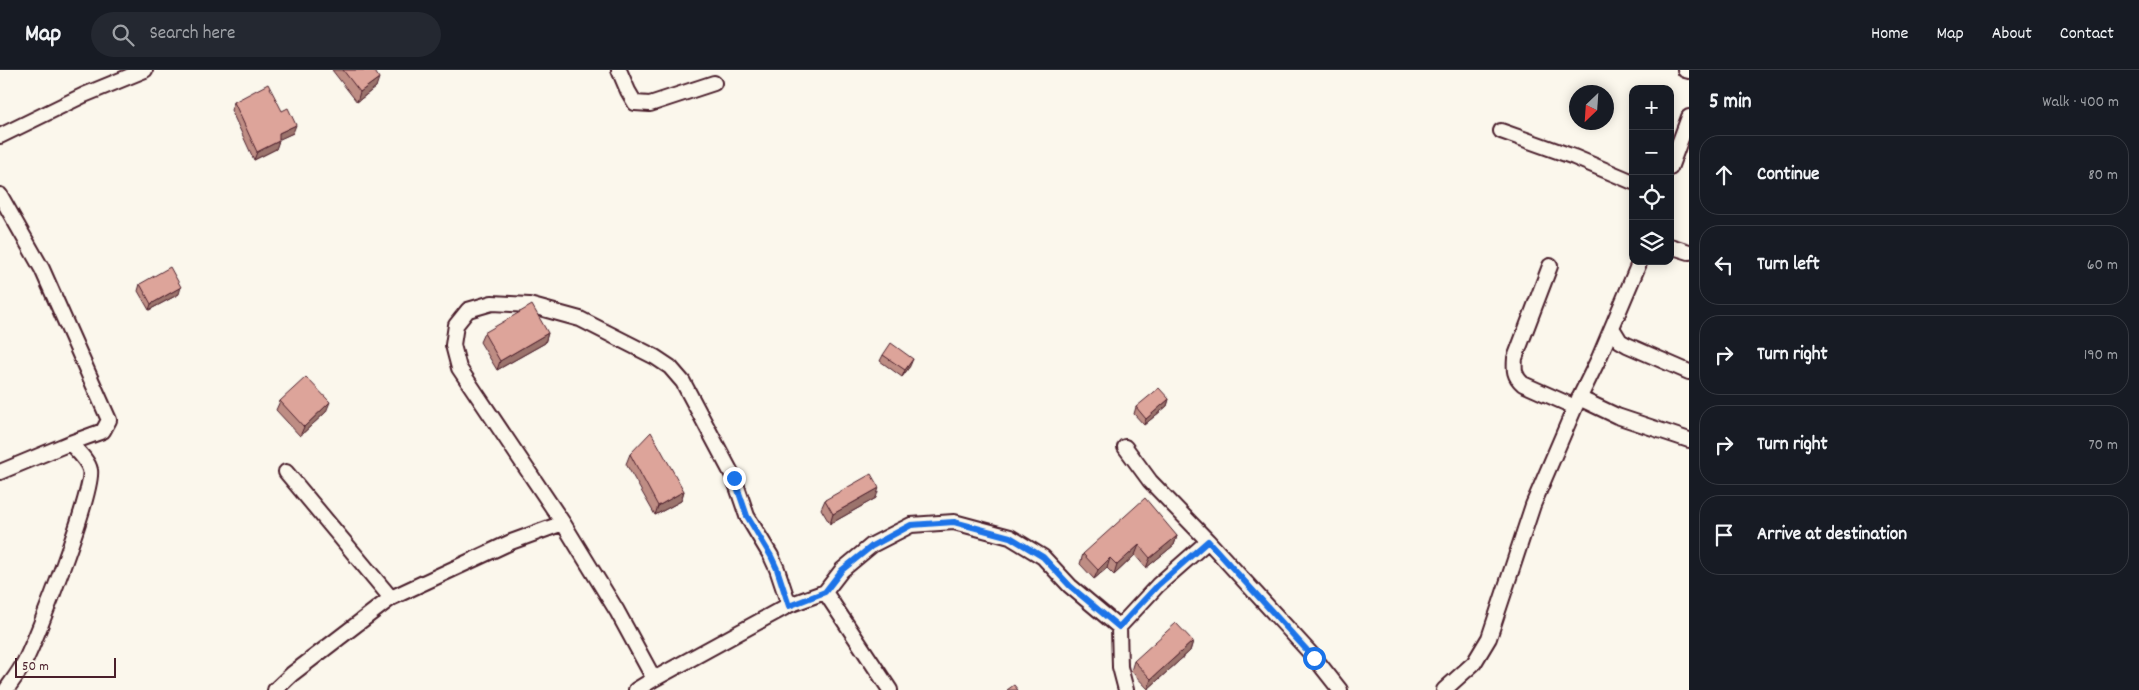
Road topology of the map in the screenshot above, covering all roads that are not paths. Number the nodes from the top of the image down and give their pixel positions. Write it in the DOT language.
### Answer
graph roads {
  1 [pos="145,70"];
  2 [pos="620,70"];
  3 [pos="1685,70"];
  4 [pos="1689,71"];
  5 [pos="714,83"];
  6 [pos="1689,117"];
  7 [pos="1501,131"];
  8 [pos="0,136"];
  9 [pos="1674,157"];
  10 [pos="1629,180"];
  11 [pos="0,195"];
  12 [pos="1674,247"];
  13 [pos="1689,252"];
  14 [pos="1638,265"];
  15 [pos="1550,266"];
  16 [pos="1612,328"];
  17 [pos="1689,372"];
  18 [pos="1577,403"];
  19 [pos="1689,440"];
  20 [pos="70,443"];
  21 [pos="1125,447"];
  22 [pos="0,472"];
  23 [pos="286,472"];
  24 [pos="563,523"];
  25 [pos="1208,541"];
  26 [pos="825,592"];
  27 [pos="391,598"];
  28 [pos="789,606"];
  29 [pos="1119,627"];
  30 [pos="654,679"];
  31 [pos="6,690"];
  32 [pos="275,690"];
  33 [pos="636,690"];
  34 [pos="890,690"];
  35 [pos="1126,690"];
  36 [pos="1340,690"];
  37 [pos="1444,690"];
  1 -- 8 [label="street"];
  2 -- 5 [label="street"];
  3 -- 4 [label="street"];
  6 -- 9 [label="street"];
  7 -- 10 [label="street"];
  11 -- 20 [label="street"];
  12 -- 13 [label="street"];
  14 -- 16 [label="street"];
  15 -- 18 [label="street"];
  16 -- 17 [label="street"];
  16 -- 18 [label="street"];
  18 -- 19 [label="street"];
  18 -- 37 [label="street"];
  20 -- 22 [label="street"];
  20 -- 31 [label="street"];
  21 -- 25 [label="street"];
  23 -- 27 [label="street"];
  24 -- 27 [label="street"];
  24 -- 28 [label="street"];
  24 -- 30 [label="street"];
  25 -- 29 [label="street"];
  25 -- 36 [label="street"];
  26 -- 28 [label="street"];
  26 -- 29 [label="street"];
  26 -- 34 [label="street"];
  27 -- 32 [label="street"];
  28 -- 30 [label="street"];
  29 -- 35 [label="street"];
  30 -- 33 [label="street"];
}
